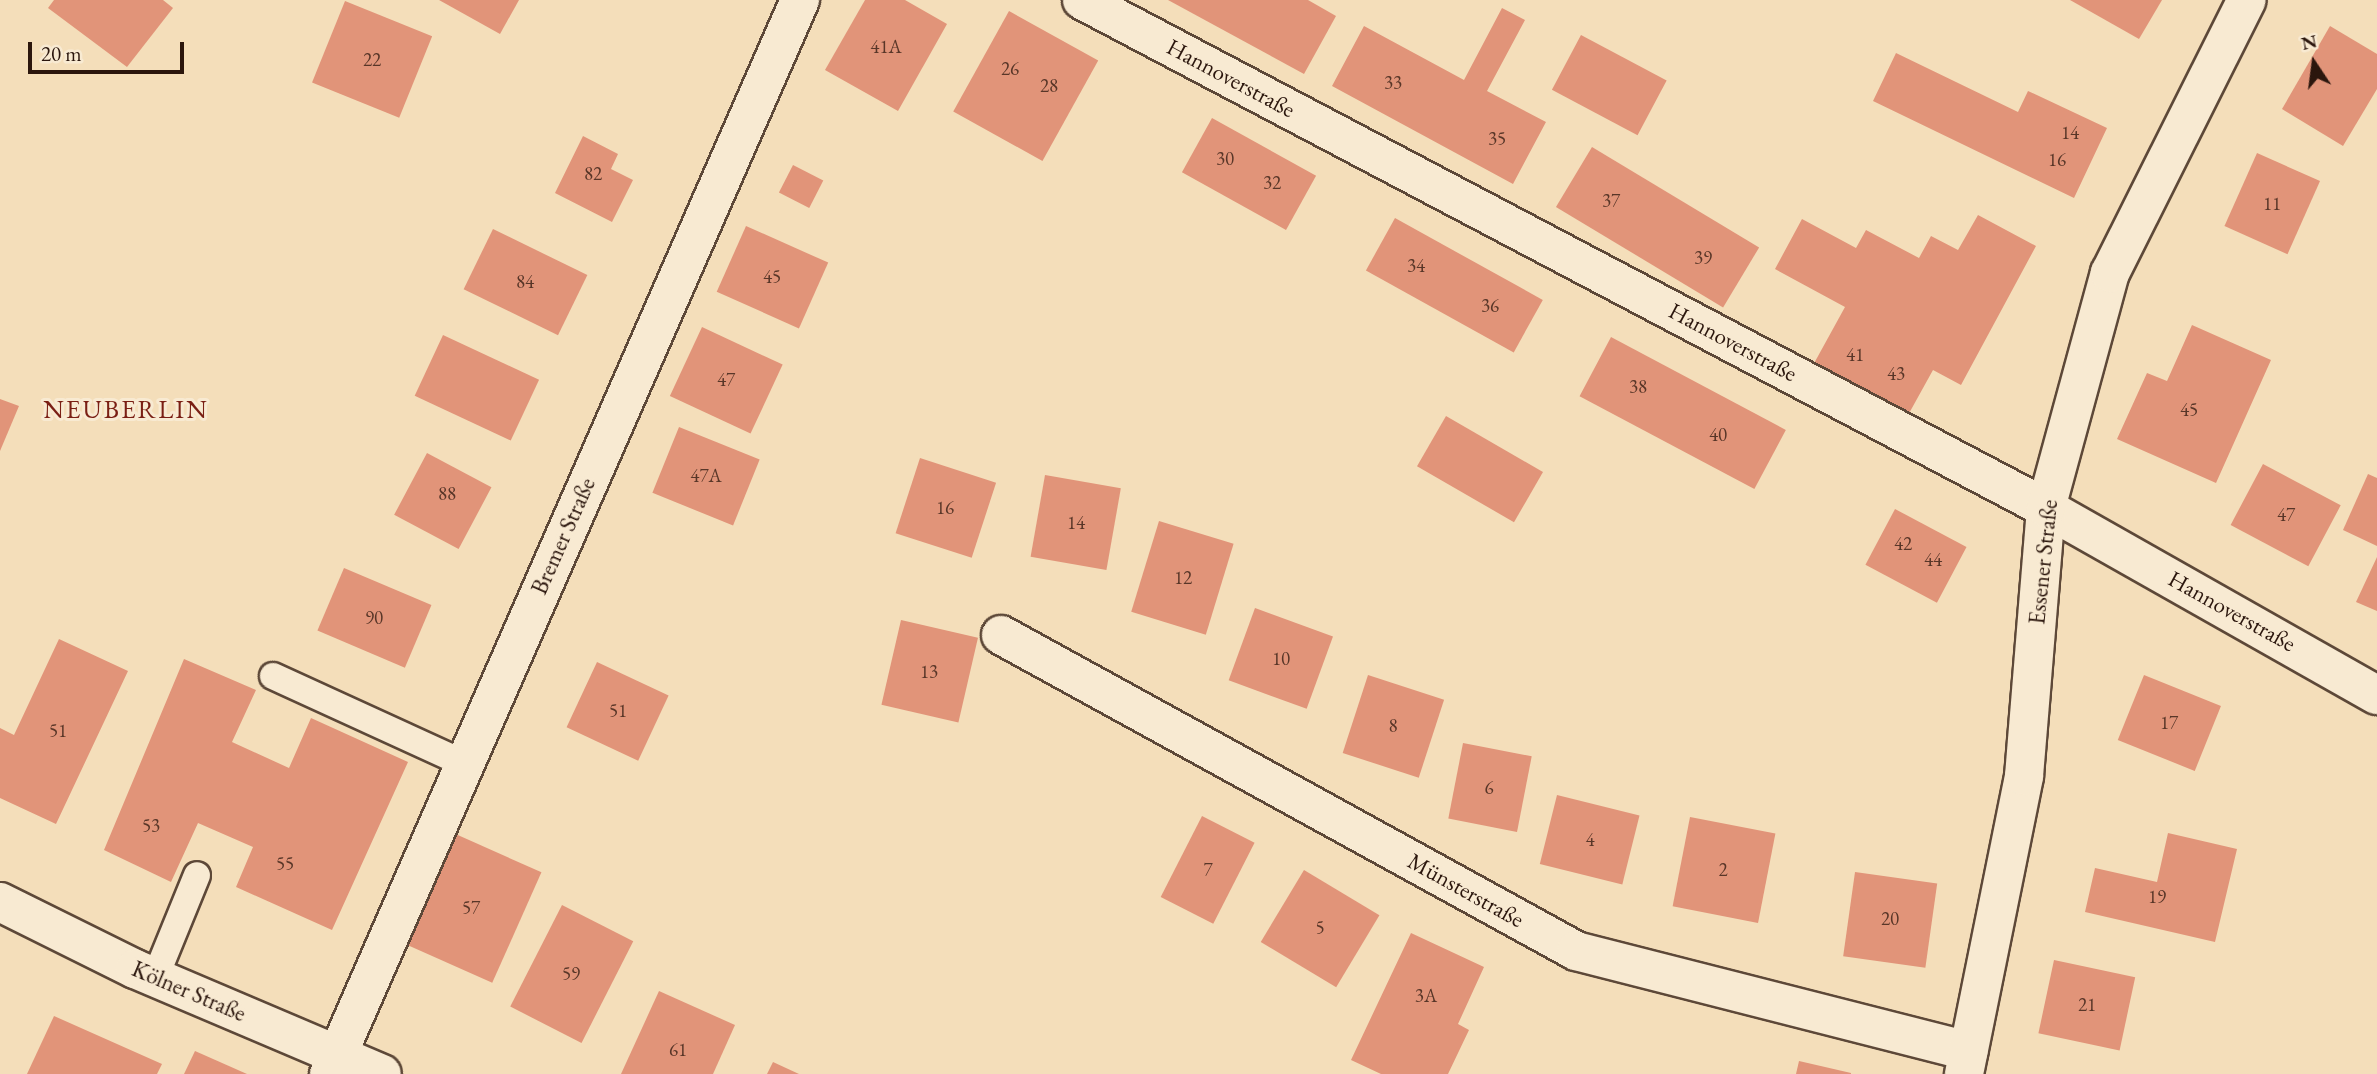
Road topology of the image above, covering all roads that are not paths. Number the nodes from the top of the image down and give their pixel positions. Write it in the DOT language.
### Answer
graph roads {
  1 [pos="800,0"];
  2 [pos="1082,0"];
  3 [pos="2246,0"];
  4 [pos="2046,508"];
  5 [pos="1001,635"];
  6 [pos="273,676"];
  7 [pos="2377,695"];
  8 [pos="463,763"];
  9 [pos="197,875"];
  10 [pos="0,902"];
  11 [pos="155,978"];
  12 [pos="1966,1062"];
  13 [pos="332,1064"];
  14 [pos="382,1074"];
  1 -- 8 [label="street, Bremer Straße"];
  2 -- 4 [label="street, Hannoverstraße"];
  3 -- 4 [label="street, Essener Straße"];
  4 -- 7 [label="street, Hannoverstraße"];
  4 -- 12 [label="street, Essener Straße"];
  5 -- 12 [label="street, Münsterstraße"];
  6 -- 8 [label="lane"];
  8 -- 13 [label="street, Bremer Straße"];
  9 -- 11 [label="lane"];
  10 -- 11 [label="street, Kölner Straße"];
  11 -- 13 [label="street, Kölner Straße"];
  13 -- 14 [label="street, Kölner Straße"];
}
